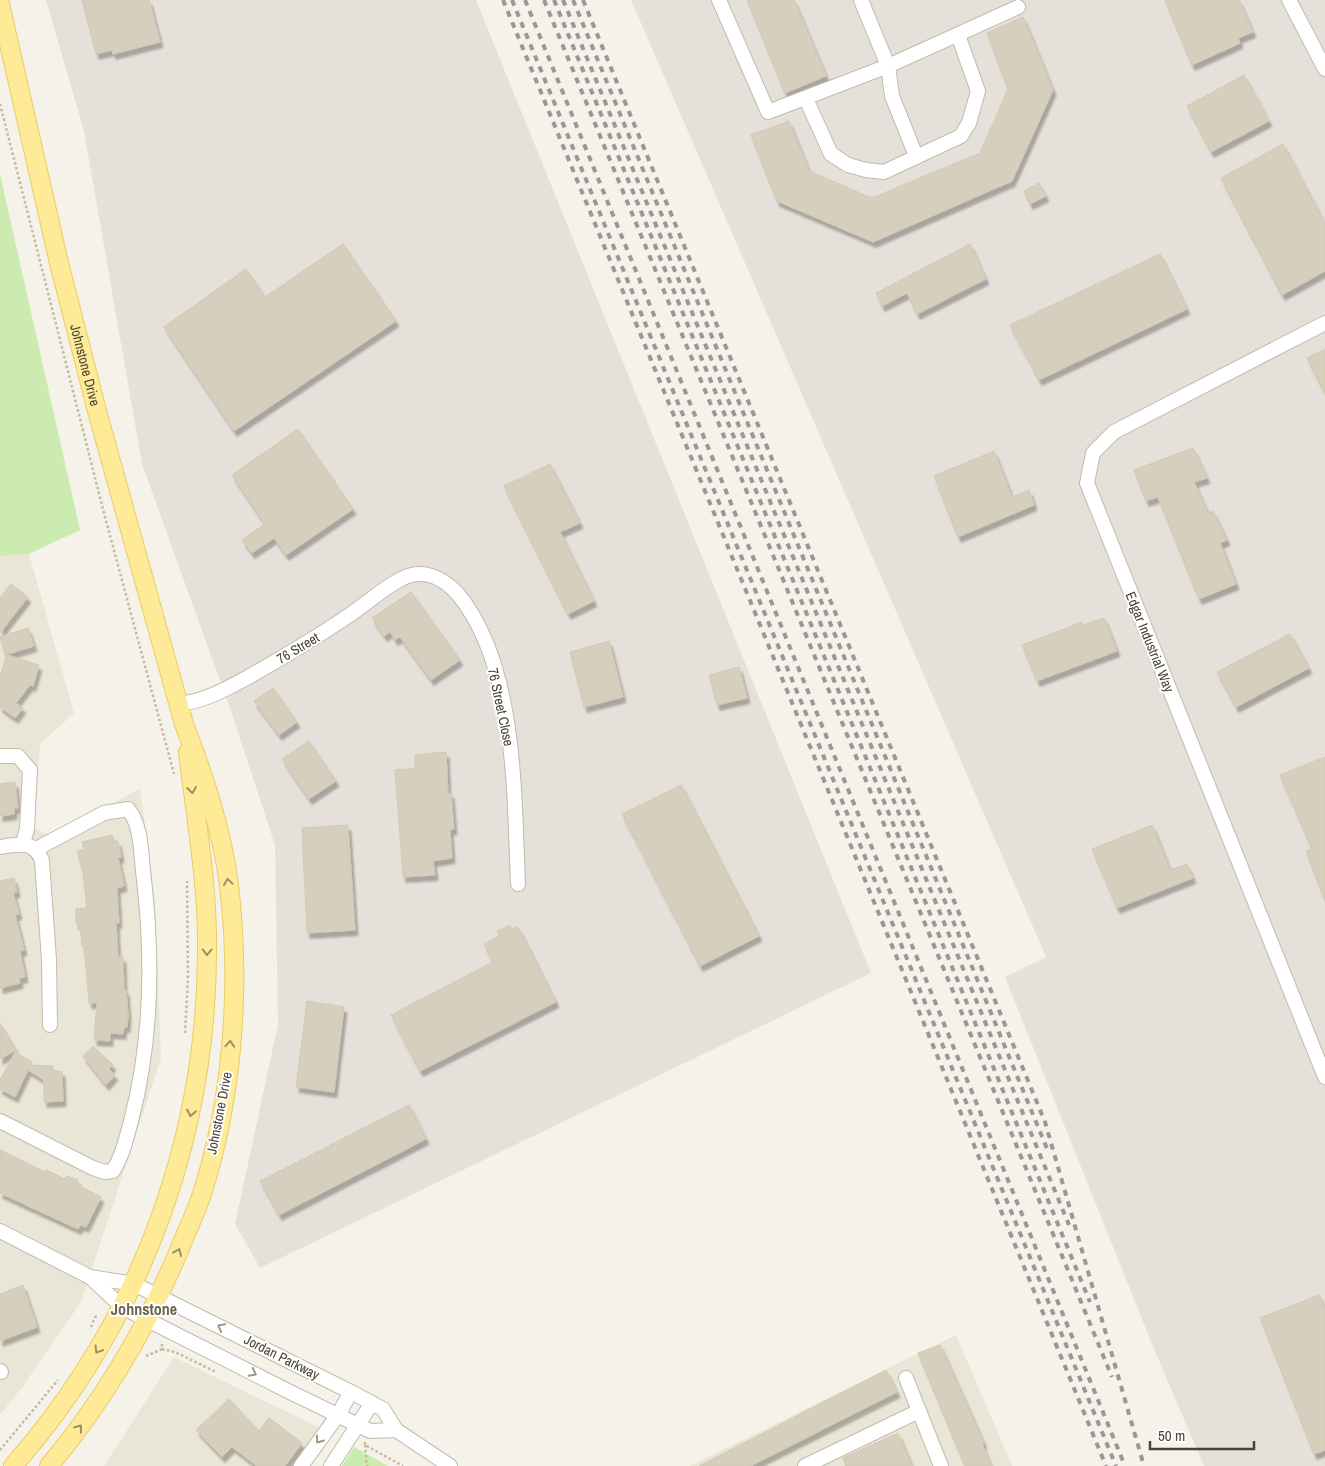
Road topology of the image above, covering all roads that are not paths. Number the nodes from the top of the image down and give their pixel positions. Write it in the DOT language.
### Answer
graph roads {
  1 [pos="719,0"];
  2 [pos="861,0"];
  3 [pos="1290,0"];
  4 [pos="0,4"];
  5 [pos="1018,7"];
  6 [pos="958,35"];
  7 [pos="888,66"];
  8 [pos="1325,69"];
  9 [pos="806,99"];
  10 [pos="916,156"];
  11 [pos="1325,323"];
  12 [pos="410,576"];
  13 [pos="179,704"];
  14 [pos="184,724"];
  15 [pos="0,756"];
  16 [pos="23,843"];
  17 [pos="0,847"];
  18 [pos="38,851"];
  19 [pos="518,884"];
  20 [pos="50,1025"];
  21 [pos="1325,1077"];
  22 [pos="0,1121"];
  23 [pos="0,1232"];
  24 [pos="90,1277"];
  25 [pos="134,1284"];
  26 [pos="159,1296"];
  27 [pos="122,1307"];
  28 [pos="147,1320"];
  29 [pos="906,1378"];
  30 [pos="351,1392"];
  31 [pos="372,1403"];
  32 [pos="919,1410"];
  33 [pos="338,1415"];
  34 [pos="396,1430"];
  35 [pos="361,1432"];
  36 [pos="822,1462"];
  37 [pos="13,1466"];
  38 [pos="49,1466"];
  39 [pos="300,1466"];
  40 [pos="331,1466"];
  41 [pos="450,1466"];
  42 [pos="805,1466"];
  43 [pos="941,1466"];
  1 -- 9 [label="street"];
  2 -- 7 [label="street"];
  3 -- 8 [label="street"];
  4 -- 13 [label="main road, Johnstone Drive"];
  5 -- 6 [label="street"];
  6 -- 7 [label="street"];
  6 -- 10 [label="street"];
  7 -- 9 [label="street"];
  7 -- 10 [label="street"];
  9 -- 10 [label="street"];
  11 -- 21 [label="street, Edgar Industrial Way"];
  12 -- 13 [label="street, 76 Street"];
  12 -- 19 [label="street, 76 Street Close"];
  13 -- 14 [label="main road, Johnstone Drive"];
  14 -- 25 [label="main road, Johnstone Drive, one-way"];
  26 -- 14 [label="main road, Johnstone Drive, one-way"];
  15 -- 16 [label="street"];
  16 -- 17 [label="street"];
  16 -- 18 [label="street"];
  18 -- 20 [label="street"];
  18 -- 22 [label="street"];
  23 -- 24 [label="street"];
  24 -- 25 [label="street, Jordan Parkway"];
  24 -- 27 [label="street, Jordan Parkway"];
  25 -- 26 [label="street, Jordan Parkway"];
  25 -- 27 [label="main road, Johnstone Drive"];
  26 -- 28 [label="main road, Johnstone Drive"];
  30 -- 26 [label="street, Jordan Parkway, one-way"];
  27 -- 28 [label="street, Jordan Parkway"];
  27 -- 37 [label="main road, Johnstone Drive, one-way"];
  28 -- 33 [label="street, Jordan Parkway, one-way"];
  38 -- 28 [label="main road, Johnstone Drive, one-way"];
  29 -- 32 [label="street"];
  30 -- 31 [label="street, Jordan Parkway"];
  30 -- 33 [label="street"];
  31 -- 34 [label="street, Jordan Parkway"];
  31 -- 35 [label="street"];
  32 -- 36 [label="street"];
  32 -- 43 [label="street"];
  33 -- 35 [label="street, Jordan Parkway"];
  33 -- 39 [label="street, one-way"];
  34 -- 35 [label="street, Jordan Parkway"];
  34 -- 41 [label="street, Jordan Parkway"];
  35 -- 40 [label="street"];
  36 -- 42 [label="street"];
}
